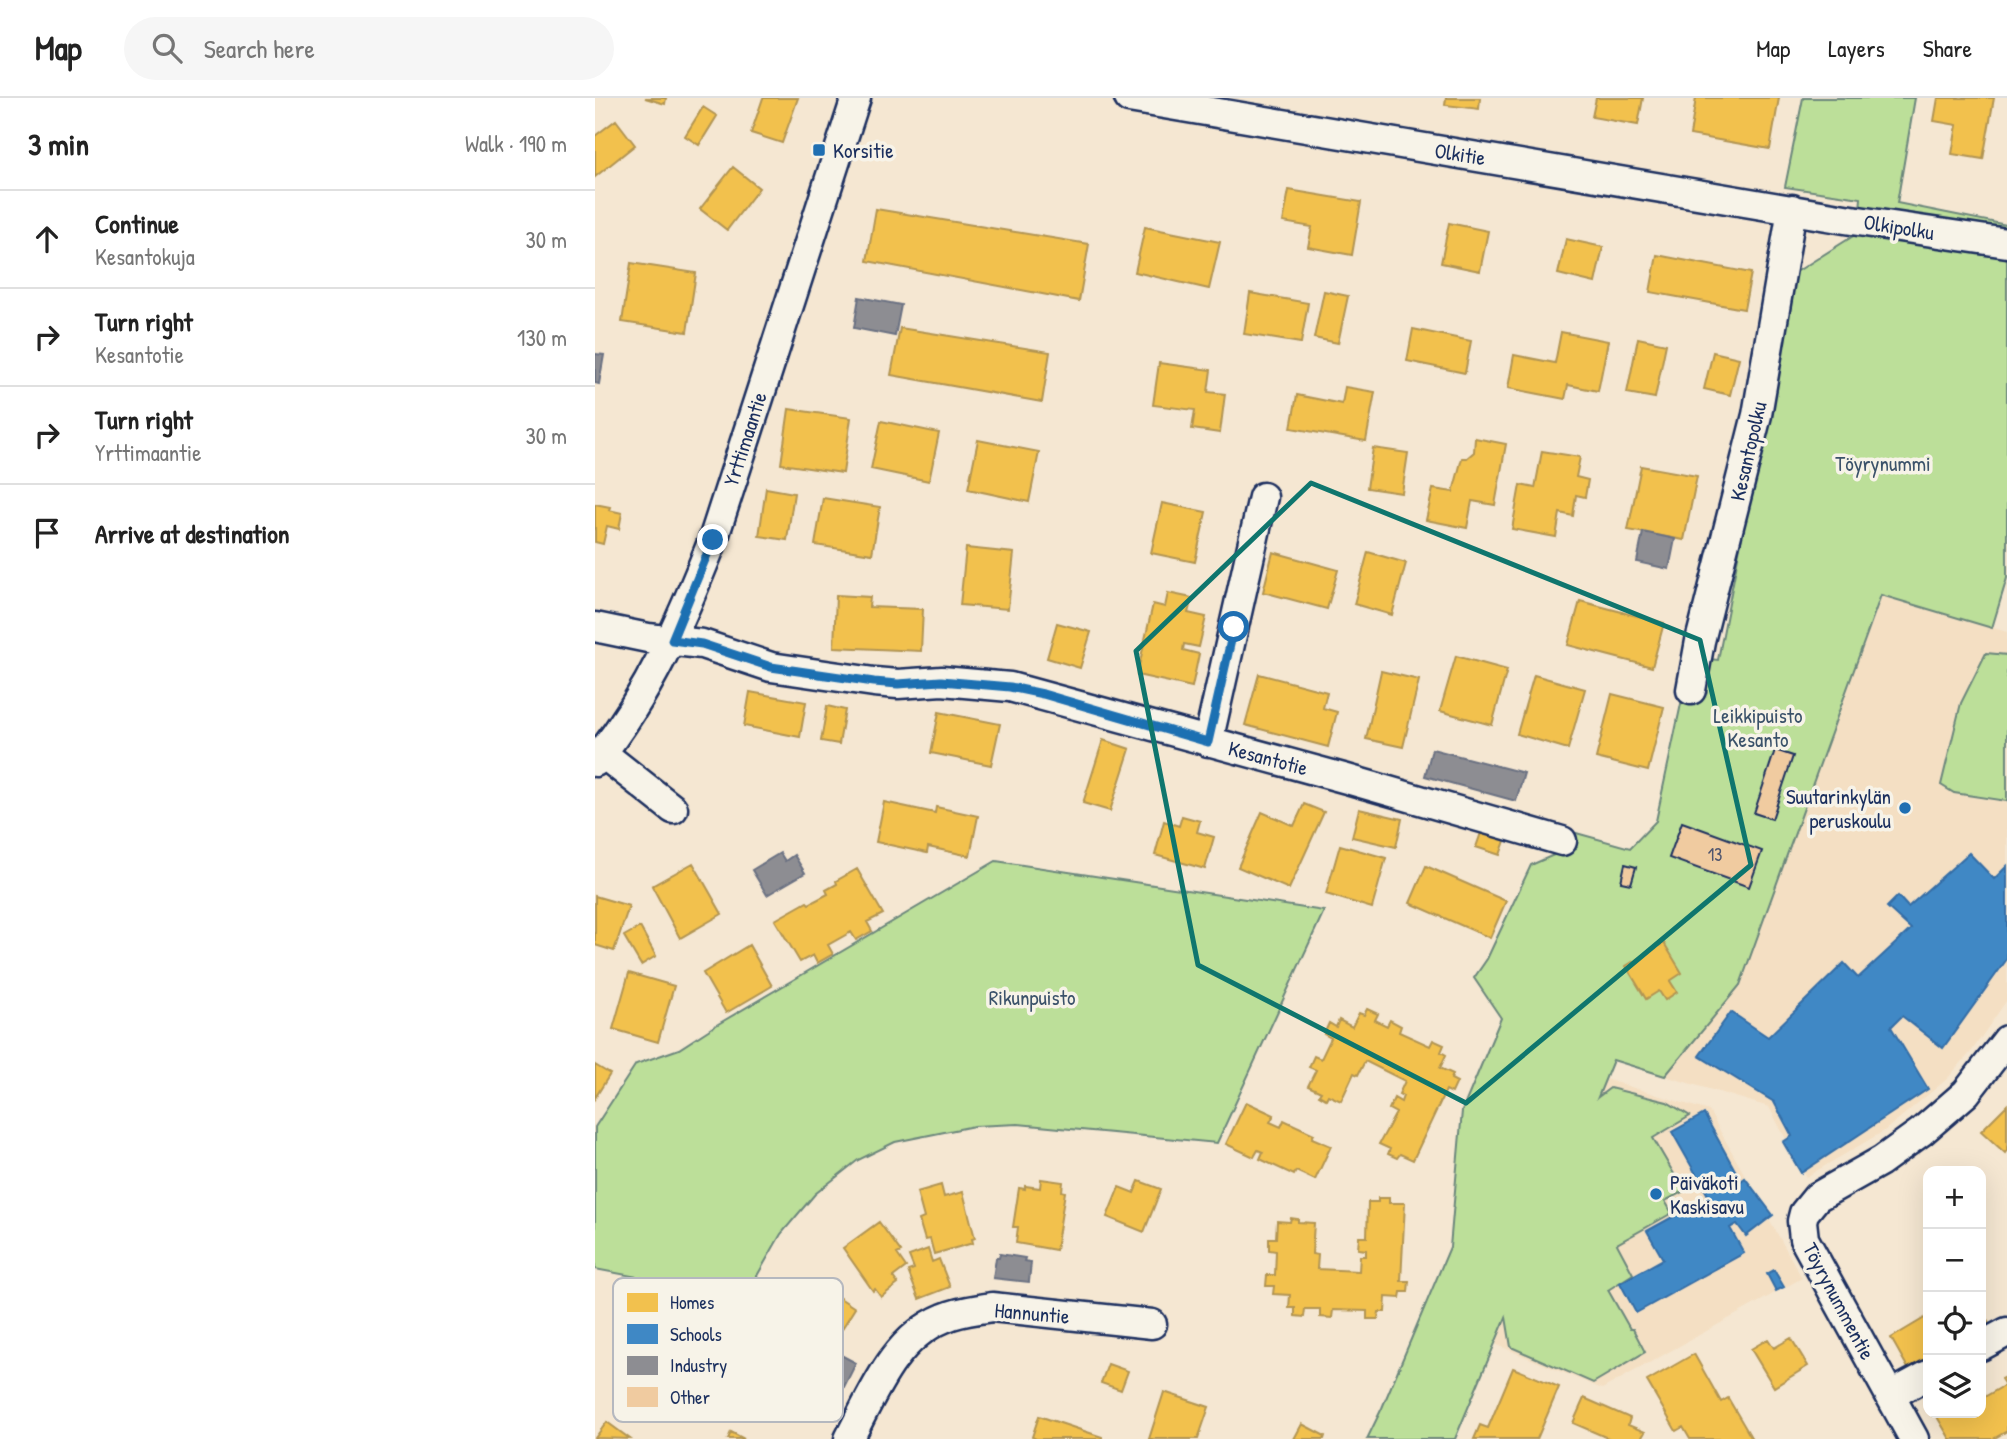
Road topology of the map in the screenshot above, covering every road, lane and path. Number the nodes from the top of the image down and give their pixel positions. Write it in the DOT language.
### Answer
graph roads {
  1 [pos="856,98"];
  2 [pos="1129,98"];
  3 [pos="1792,209"];
  4 [pos="2007,243"];
  5 [pos="1263,496"];
  6 [pos="595,627"];
  7 [pos="672,640"];
  8 [pos="1691,690"];
  9 [pos="1208,742"];
  10 [pos="599,758"];
  11 [pos="673,809"];
  12 [pos="1562,841"];
  13 [pos="2007,1040"];
  14 [pos="1152,1325"];
  15 [pos="2007,1332"];
  16 [pos="1986,1343"];
  17 [pos="1923,1378"];
  18 [pos="1891,1395"];
  19 [pos="849,1439"];
  20 [pos="1914,1439"];
  1 -- 7 [label="street, Yrttimaantie"];
  2 -- 3 [label="street, Olkitie"];
  3 -- 4 [label="street, Olkipolku"];
  3 -- 8 [label="street, Kesantopolku"];
  5 -- 9 [label="street"];
  6 -- 7 [label="street, Kesantotie"];
  7 -- 9 [label="street, Kesantotie"];
  7 -- 10 [label="street, Yrttimaantie"];
  9 -- 12 [label="street, Kesantotie"];
  10 -- 11 [label="street"];
  13 -- 18 [label="street, Töyrynummentie"];
  14 -- 19 [label="street, Hannuntie"];
  15 -- 16 [label="street"];
  17 -- 18 [label="street"];
  18 -- 20 [label="street, Töyrynummentie"];
}
